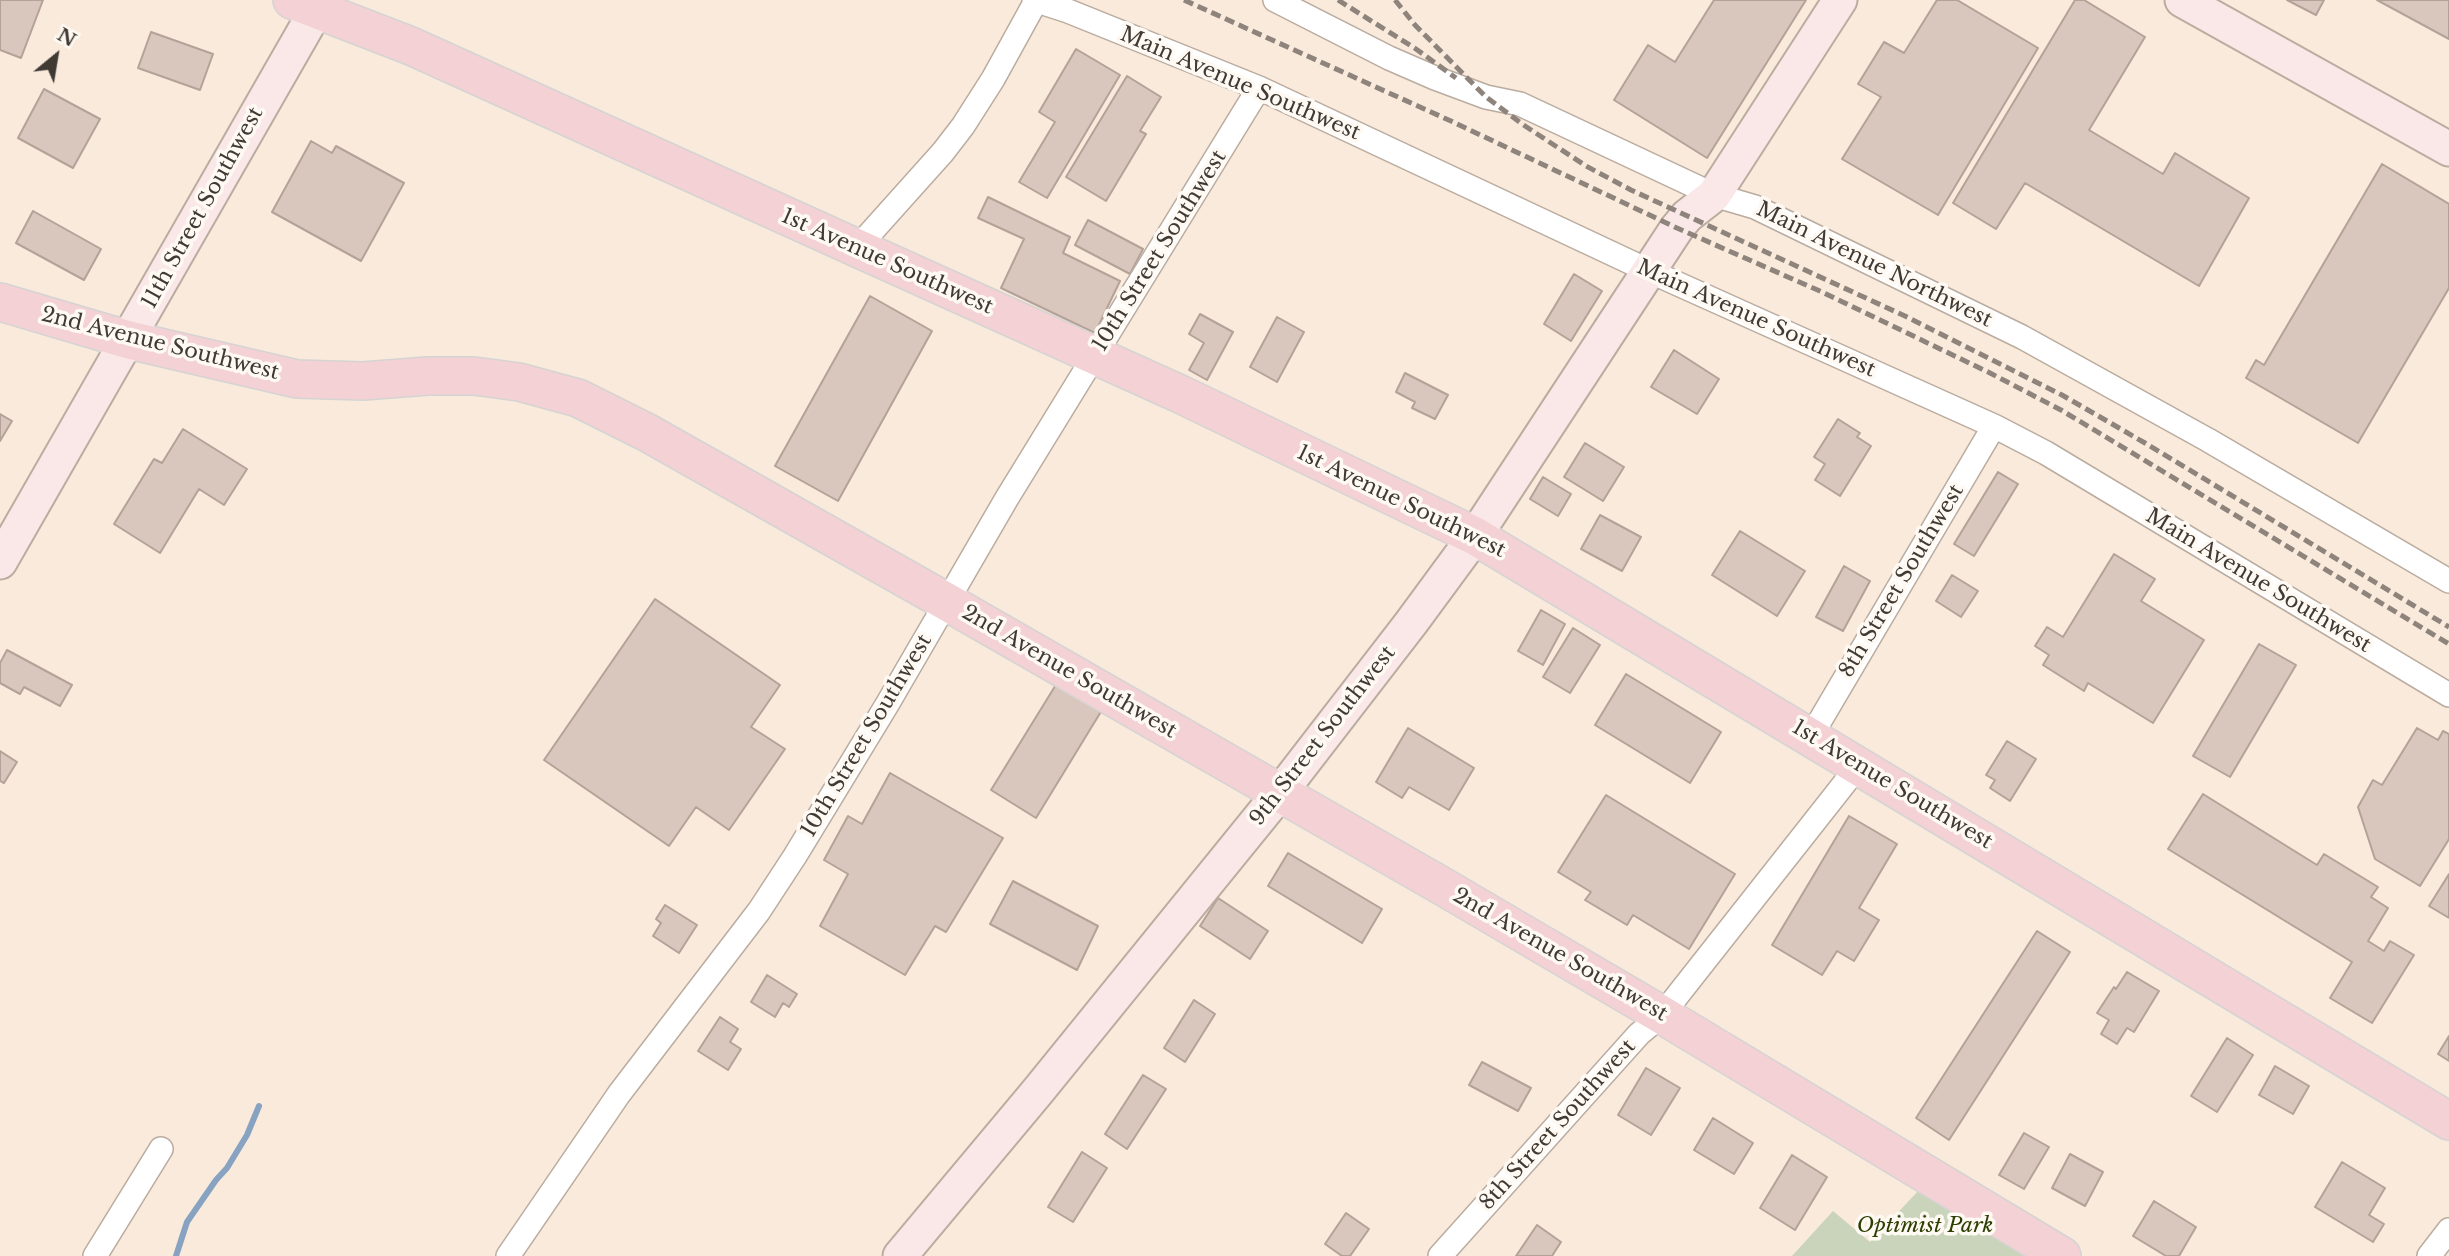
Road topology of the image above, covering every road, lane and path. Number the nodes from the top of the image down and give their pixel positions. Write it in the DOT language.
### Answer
graph roads {
  1 [pos="1035,0"];
  2 [pos="1275,0"];
  3 [pos="1840,0"];
  4 [pos="2182,0"];
  5 [pos="310,3"];
  6 [pos="1259,88"];
  7 [pos="2449,149"];
  8 [pos="1714,195"];
  9 [pos="856,248"];
  10 [pos="1647,270"];
  11 [pos="0,302"];
  12 [pos="129,340"];
  13 [pos="1095,356"];
  14 [pos="1994,426"];
  15 [pos="1475,536"];
  16 [pos="0,562"];
  17 [pos="2449,581"];
  18 [pos="947,602"];
  19 [pos="2449,695"];
  20 [pos="1811,736"];
  21 [pos="1859,765"];
  22 [pos="1279,794"];
  23 [pos="1662,1015"];
  24 [pos="2449,1121"];
  25 [pos="161,1149"];
  26 [pos="2449,1230"];
  27 [pos="95,1256"];
  28 [pos="508,1256"];
  29 [pos="900,1256"];
  30 [pos="1440,1256"];
  31 [pos="2062,1256"];
  32 [pos="2429,1256"];
  1 -- 6 [label="street, Main Avenue Southwest"];
  1 -- 9 [label="street"];
  2 -- 8 [label="street, Main Avenue Northwest"];
  3 -- 8 [label="street, 9th Street Southwest"];
  4 -- 7 [label="street"];
  5 -- 9 [label="main road, 1st Avenue Southwest"];
  5 -- 12 [label="street, 11th Street Southwest"];
  6 -- 10 [label="street, Main Avenue Southwest"];
  6 -- 13 [label="street, 10th Street Southwest"];
  8 -- 10 [label="street, 9th Street Southwest"];
  8 -- 17 [label="street, Main Avenue Northwest"];
  9 -- 13 [label="main road, 1st Avenue Southwest"];
  10 -- 14 [label="street, Main Avenue Southwest"];
  10 -- 15 [label="street, 9th Street Southwest"];
  11 -- 12 [label="main road, 2nd Avenue Southwest"];
  12 -- 16 [label="street, 11th Street Southwest"];
  12 -- 18 [label="main road, 2nd Avenue Southwest"];
  13 -- 15 [label="main road, 1st Avenue Southwest"];
  13 -- 18 [label="street, 10th Street Southwest"];
  14 -- 19 [label="street, Main Avenue Southwest"];
  14 -- 20 [label="street, 8th Street Southwest"];
  15 -- 20 [label="main road, 1st Avenue Southwest"];
  15 -- 22 [label="street, 9th Street Southwest"];
  18 -- 22 [label="main road, 2nd Avenue Southwest"];
  18 -- 28 [label="street, 10th Street Southwest"];
  20 -- 21 [label="main road, 1st Avenue Southwest"];
  21 -- 23 [label="street, 8th Street Southwest"];
  21 -- 24 [label="main road, 1st Avenue Southwest"];
  22 -- 23 [label="main road, 2nd Avenue Southwest"];
  22 -- 29 [label="street, 9th Street Southwest"];
  23 -- 30 [label="street, 8th Street Southwest"];
  23 -- 31 [label="main road, 2nd Avenue Southwest"];
  25 -- 27 [label="street"];
  26 -- 32 [label="street"];
}
